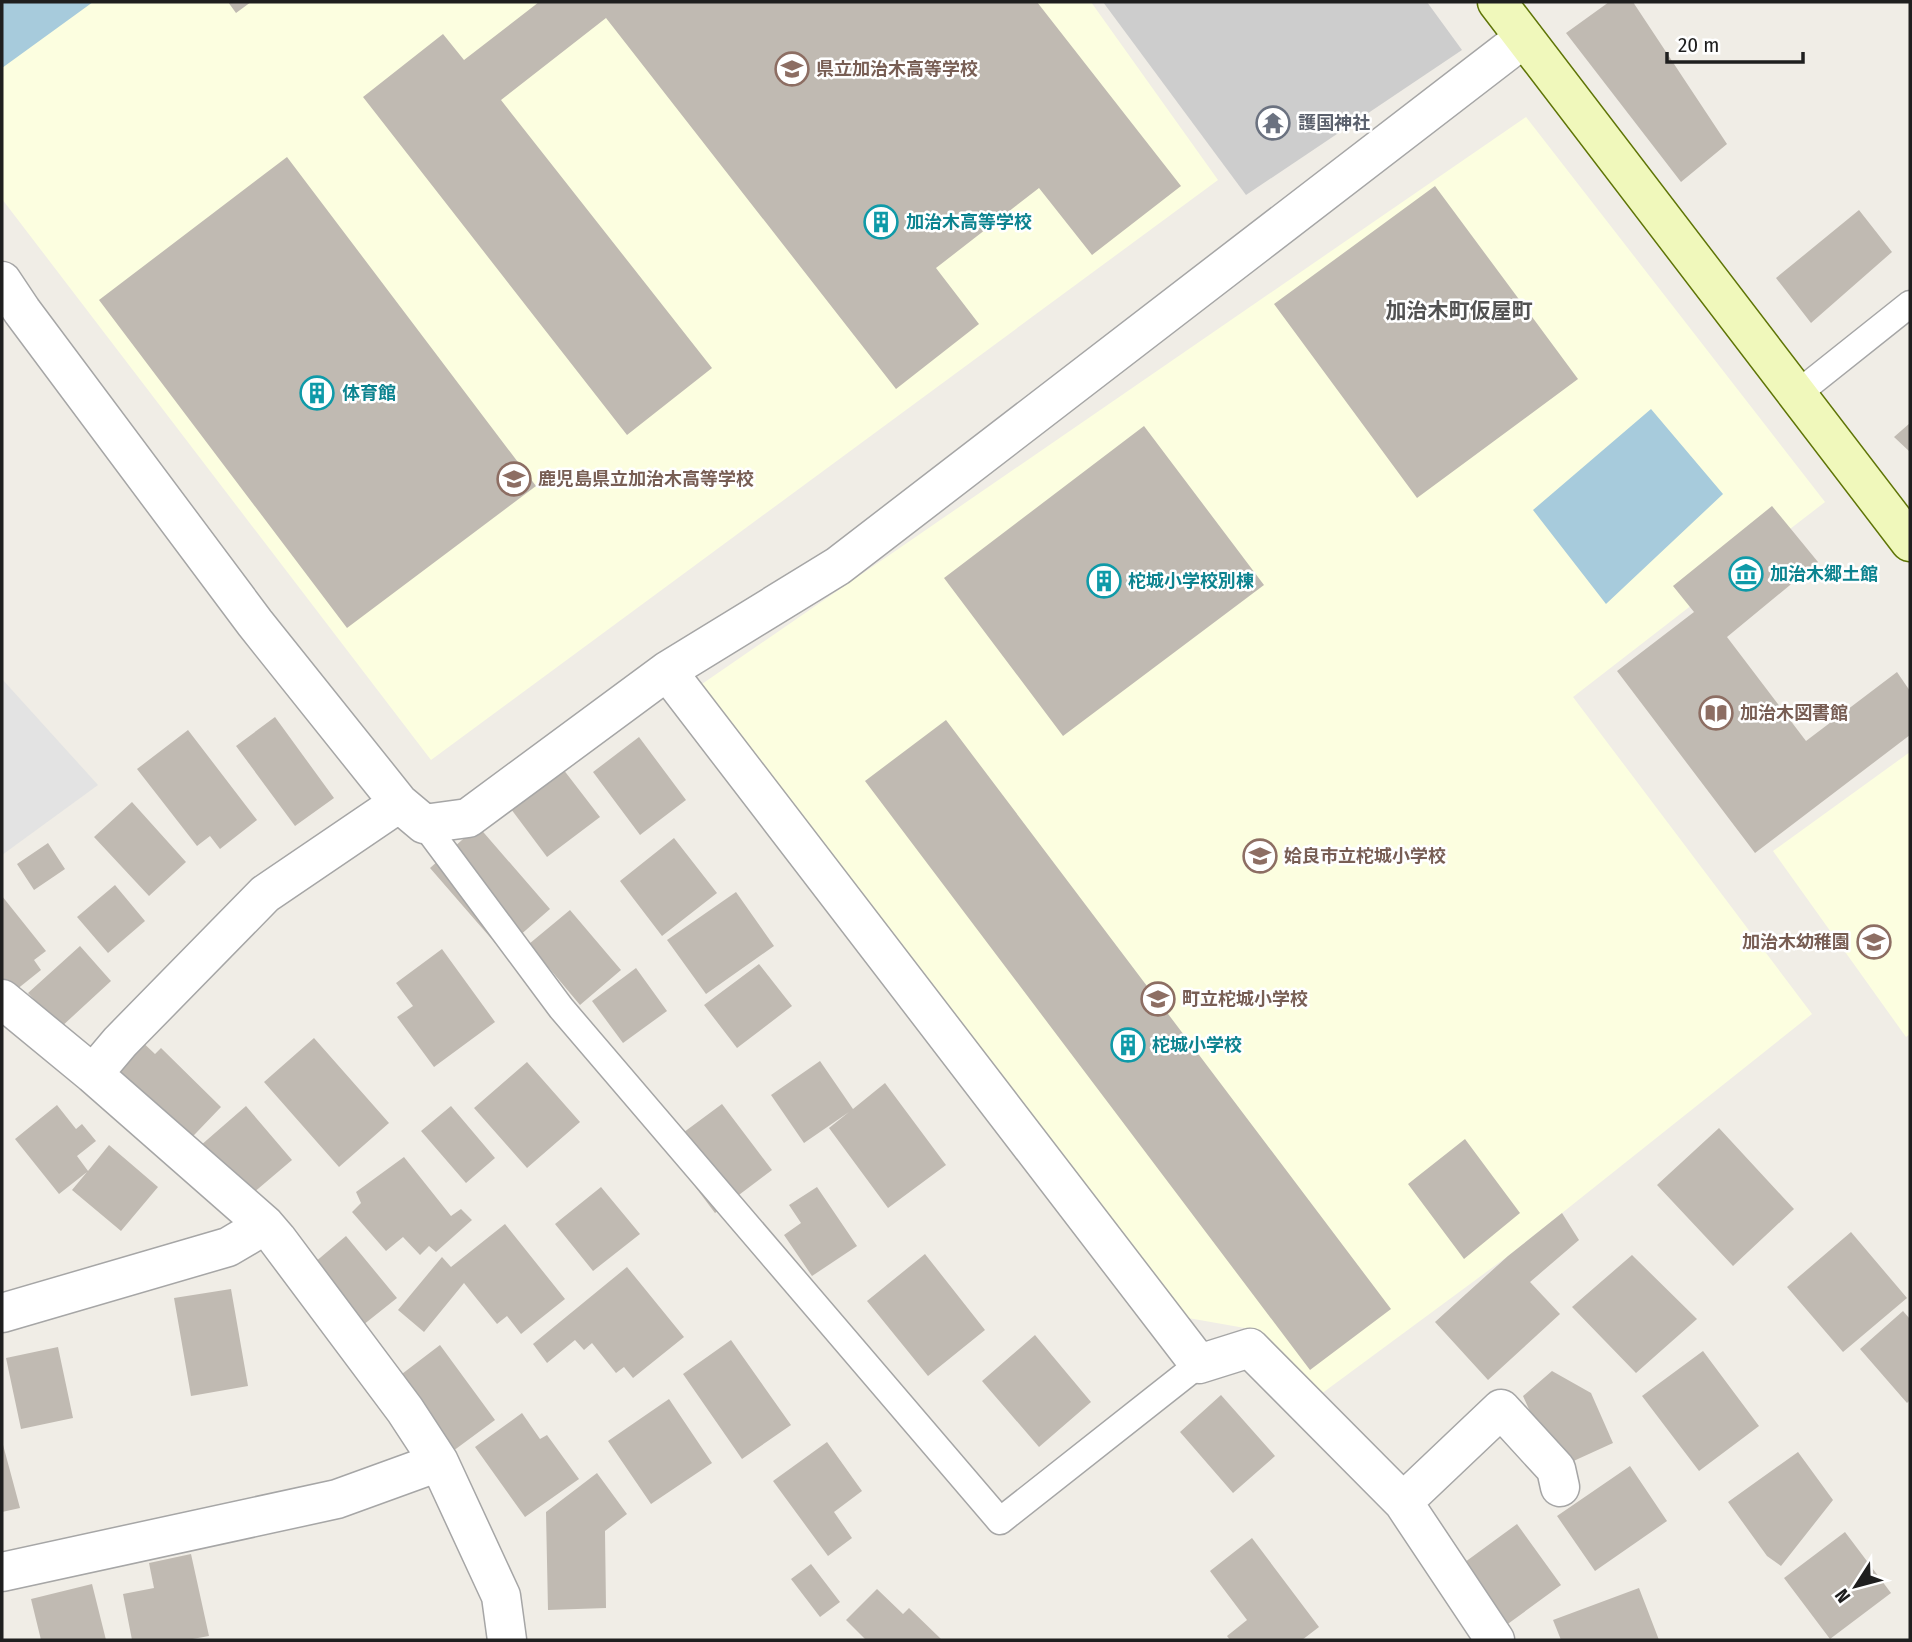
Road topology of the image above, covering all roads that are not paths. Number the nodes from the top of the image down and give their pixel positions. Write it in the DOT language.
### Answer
graph roads {
  1 [pos="1497,2"];
  2 [pos="1524,38"];
  3 [pos="2,281"];
  4 [pos="1910,304"];
  5 [pos="1797,394"];
  6 [pos="1910,542"];
  7 [pos="667,671"];
  8 [pos="412,814"];
  9 [pos="2,999"];
  10 [pos="93,1074"];
  11 [pos="265,1225"];
  12 [pos="2,1313"];
  13 [pos="1199,1364"];
  14 [pos="439,1462"];
  15 [pos="1560,1487"];
  16 [pos="1403,1502"];
  17 [pos="2,1572"];
  18 [pos="508,1640"];
  19 [pos="1495,1640"];
  1 -- 2 [label="street"];
  2 -- 5 [label="street"];
  2 -- 7 [label="street"];
  3 -- 8 [label="street"];
  4 -- 5 [label="lane"];
  5 -- 6 [label="street"];
  7 -- 8 [label="street"];
  7 -- 13 [label="street"];
  8 -- 10 [label="street"];
  8 -- 13 [label="lane"];
  9 -- 10 [label="street"];
  10 -- 11 [label="street"];
  11 -- 12 [label="street"];
  11 -- 14 [label="street"];
  13 -- 16 [label="street"];
  14 -- 17 [label="street"];
  14 -- 18 [label="street"];
  15 -- 16 [label="street"];
  16 -- 19 [label="street"];
}
